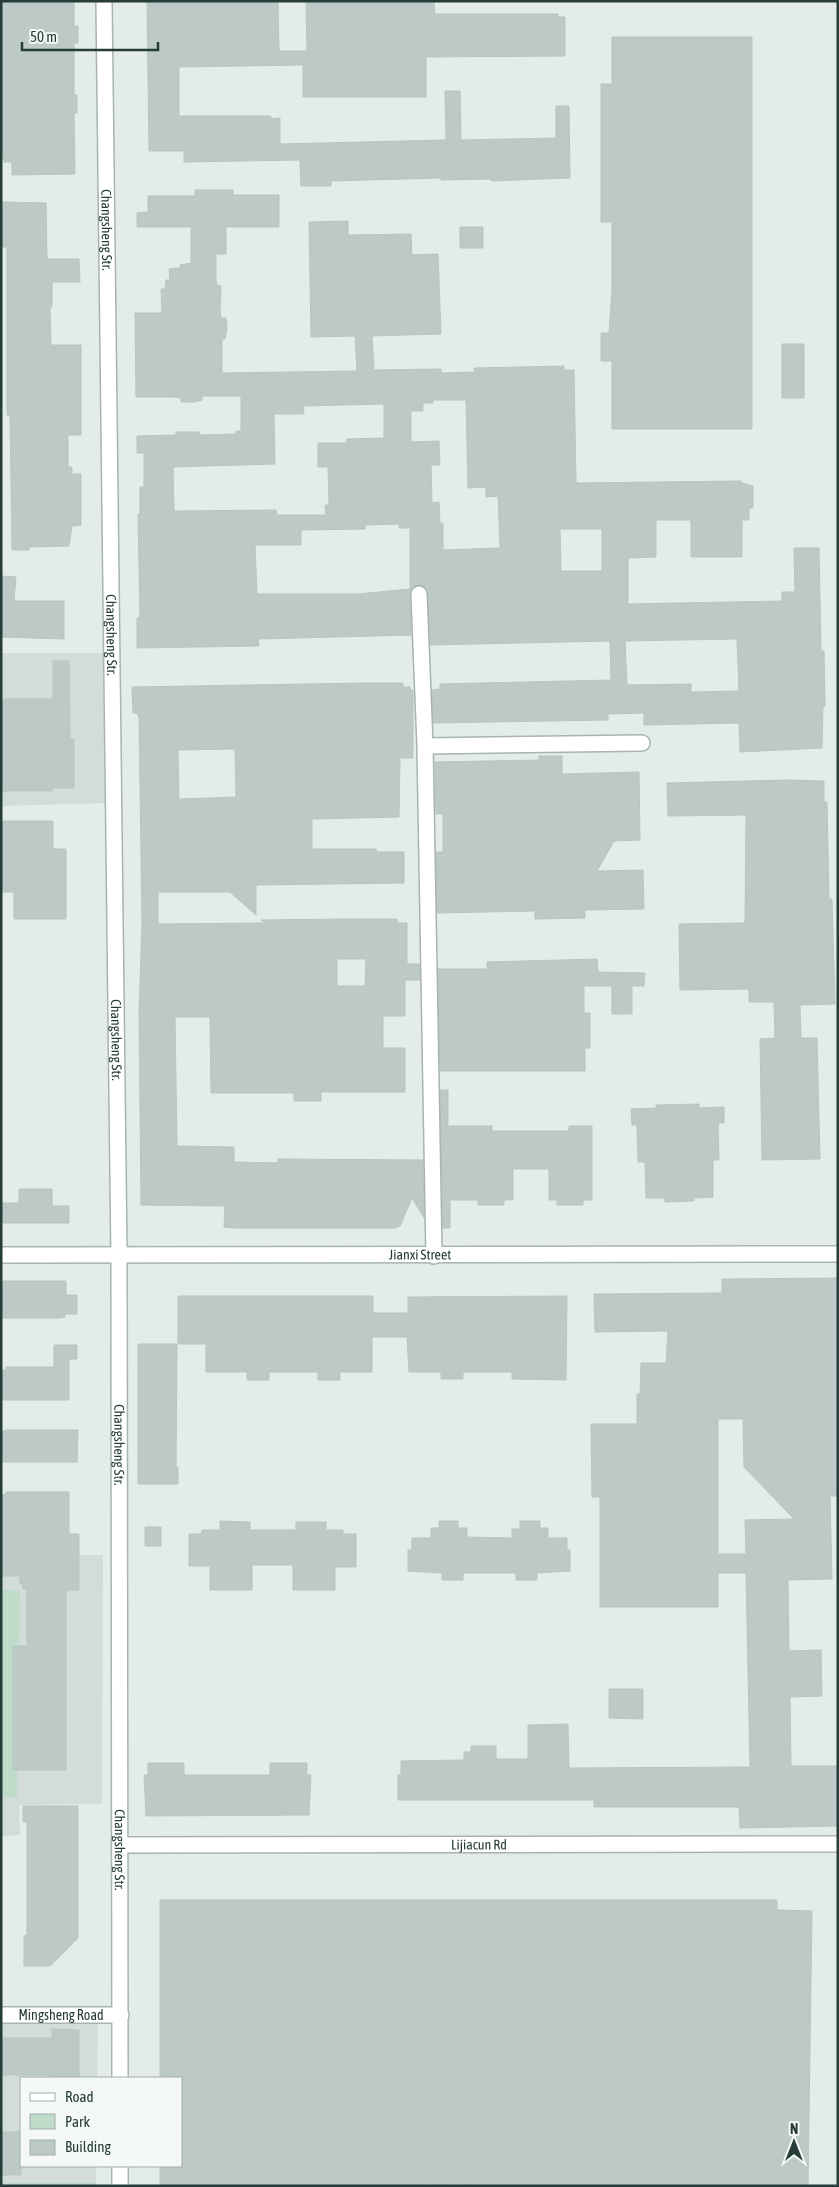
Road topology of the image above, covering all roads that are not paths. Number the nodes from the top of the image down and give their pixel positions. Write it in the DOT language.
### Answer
graph roads {
  1 [pos="104,1"];
  2 [pos="419,594"];
  3 [pos="642,743"];
  4 [pos="425,746"];
  5 [pos="838,1254"];
  6 [pos="1,1255"];
  7 [pos="119,1256"];
  8 [pos="434,1256"];
  9 [pos="838,1844"];
  10 [pos="120,1845"];
  11 [pos="1,2015"];
  12 [pos="121,2015"];
  13 [pos="120,2077"];
  14 [pos="120,2167"];
  15 [pos="120,2186"];
  1 -- 7 [label="street, Changsheng Str."];
  2 -- 4 [label="street"];
  3 -- 4 [label="street"];
  4 -- 8 [label="street"];
  5 -- 8 [label="street, Jianxi Street"];
  6 -- 7 [label="street, Jianxi Street"];
  7 -- 8 [label="street, Jianxi Street"];
  7 -- 10 [label="street, Changsheng Str."];
  9 -- 10 [label="street, Lijiacun Rd"];
  10 -- 12 [label="street, Changsheng Str."];
  11 -- 12 [label="street, Mingsheng Road"];
  12 -- 13 [label="street, Changsheng Str."];
  14 -- 15 [label="street"];
}
